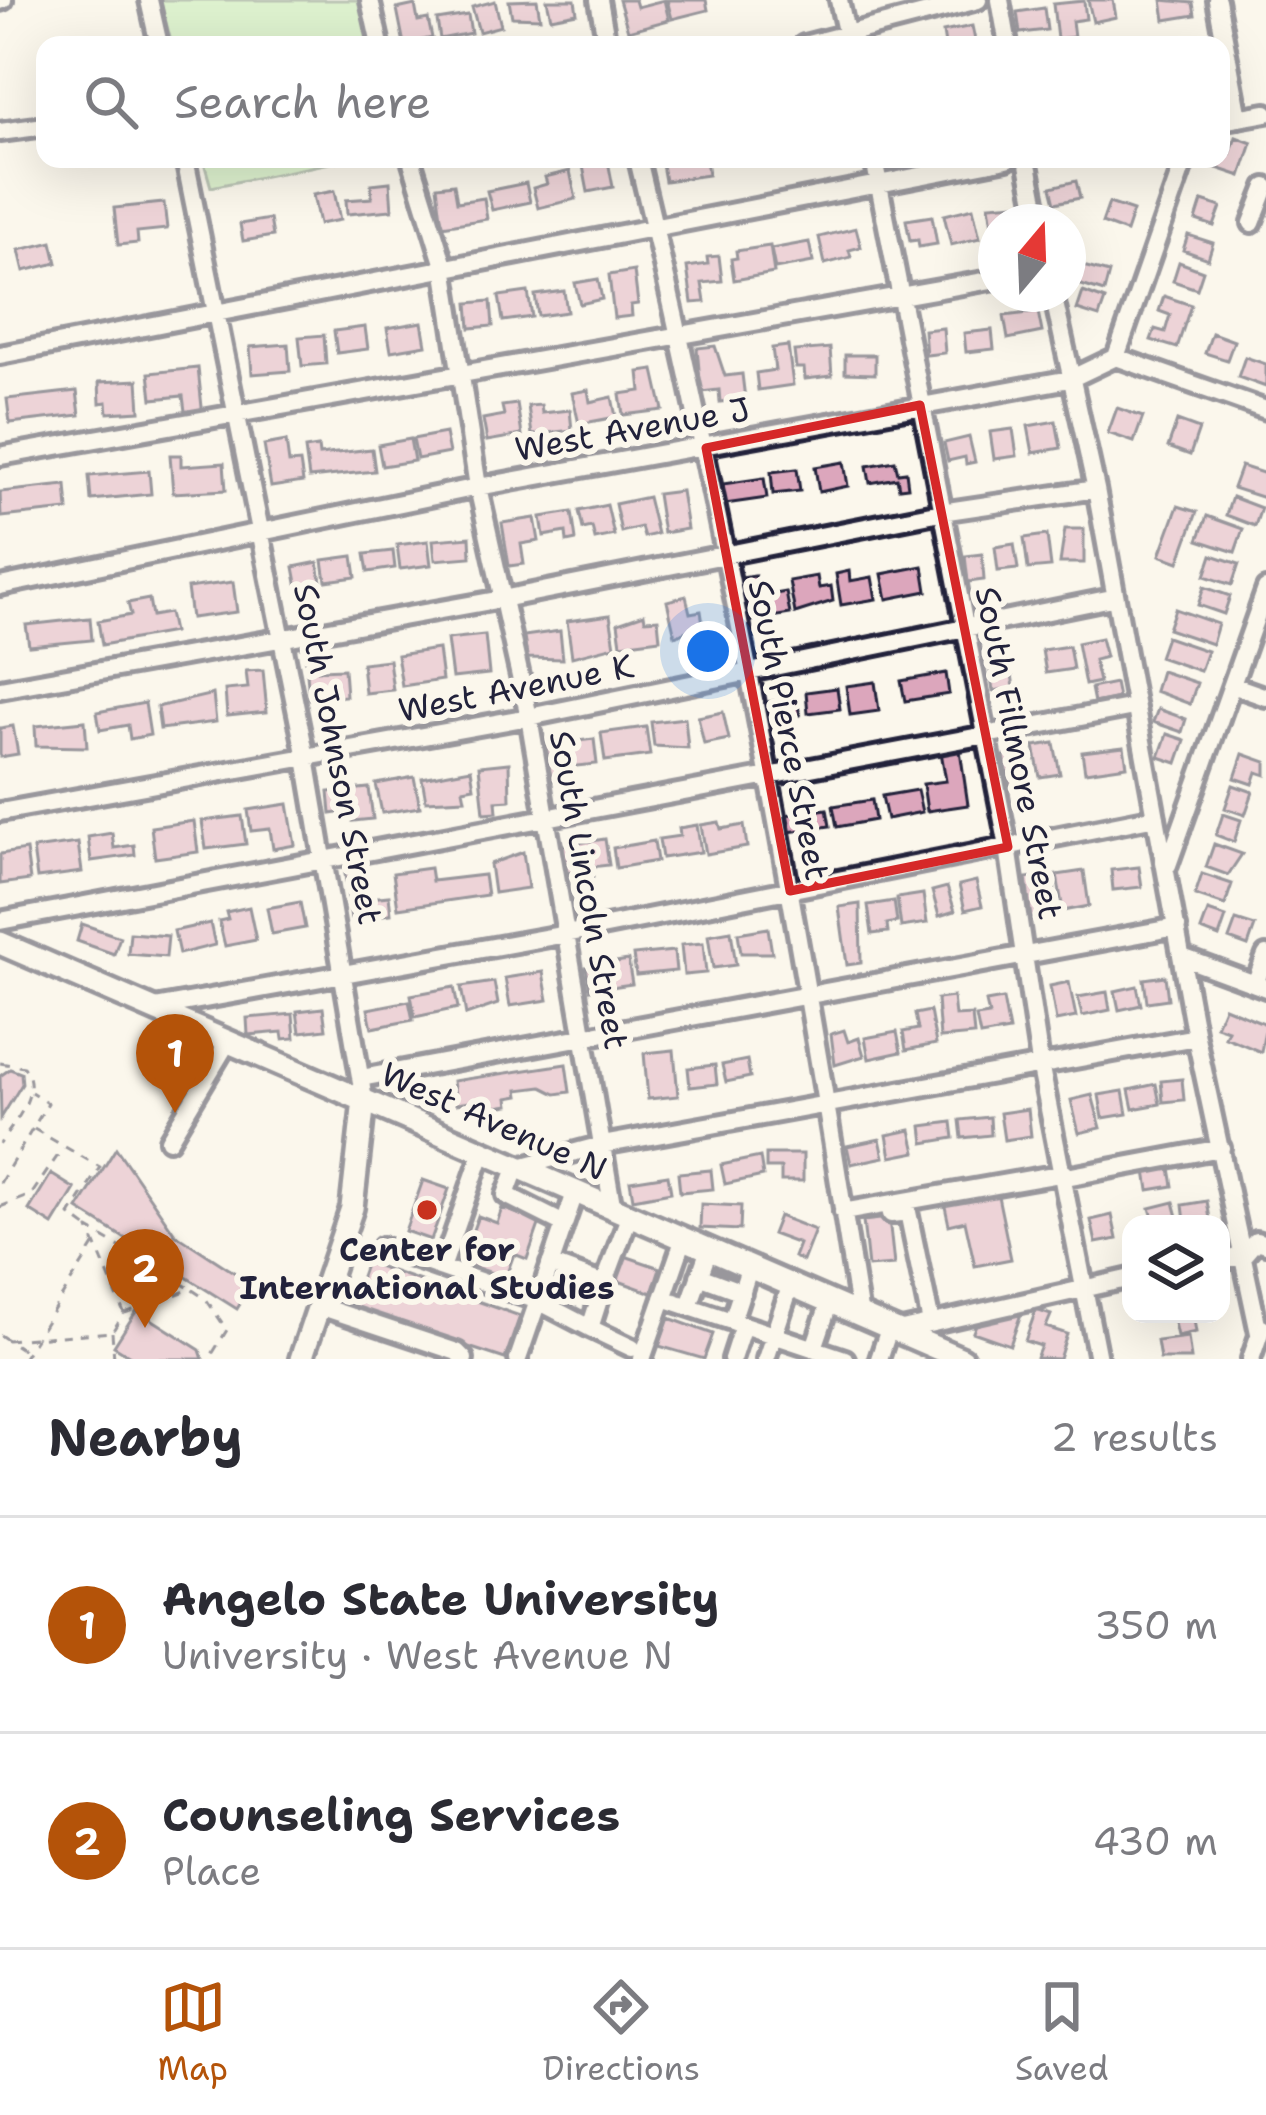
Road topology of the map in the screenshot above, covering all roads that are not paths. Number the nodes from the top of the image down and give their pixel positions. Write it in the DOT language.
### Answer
graph roads {
  1 [pos="149,0"];
  2 [pos="370,0"];
  3 [pos="598,0"];
  4 [pos="839,0"];
  5 [pos="978,0"];
  6 [pos="1000,0"];
  7 [pos="1217,0"];
  8 [pos="157,36"];
  9 [pos="378,36"];
  10 [pos="602,36"];
  11 [pos="847,36"];
  12 [pos="861,36"];
  13 [pos="1006,36"];
  14 [pos="1221,36"];
  15 [pos="1266,112"];
  16 [pos="1230,119"];
  17 [pos="36,127"];
  18 [pos="0,132"];
  19 [pos="186,168"];
  20 [pos="414,168"];
  21 [pos="640,168"];
  22 [pos="876,168"];
  23 [pos="963,168"];
  24 [pos="1029,168"];
  25 [pos="1182,168"];
  26 [pos="879,185"];
  27 [pos="1266,187"];
  28 [pos="1036,204"];
  29 [pos="1252,223"];
  30 [pos="655,227"];
  31 [pos="444,266"];
  32 [pos="978,283"];
  33 [pos="900,298"];
  34 [pos="212,310"];
  35 [pos="1057,312"];
  36 [pos="680,334"];
  37 [pos="0,355"];
  38 [pos="1116,357"];
  39 [pos="460,374"];
  40 [pos="1070,379"];
  41 [pos="920,405"];
  42 [pos="1266,410"];
  43 [pos="236,414"];
  44 [pos="706,448"];
  45 [pos="0,456"];
  46 [pos="478,488"];
  47 [pos="1096,489"];
  48 [pos="941,512"];
  49 [pos="262,536"];
  50 [pos="725,554"];
  51 [pos="0,586"];
  52 [pos="1266,589"];
  53 [pos="1112,598"];
  54 [pos="502,599"];
  55 [pos="964,631"];
  56 [pos="282,638"];
  57 [pos="747,674"];
  58 [pos="1232,686"];
  59 [pos="0,689"];
  60 [pos="1266,698"];
  61 [pos="1133,707"];
  62 [pos="529,717"];
  63 [pos="985,735"];
  64 [pos="306,758"];
  65 [pos="768,778"];
  66 [pos="0,812"];
  67 [pos="545,816"];
  68 [pos="1156,817"];
  69 [pos="1008,847"];
  70 [pos="325,860"];
  71 [pos="1166,869"];
  72 [pos="790,891"];
  73 [pos="0,920"];
  74 [pos="1177,927"];
  75 [pos="566,934"];
  76 [pos="0,943"];
  77 [pos="1028,955"];
  78 [pos="1266,955"];
  79 [pos="1182,957"];
  80 [pos="346,976"];
  81 [pos="1261,986"];
  82 [pos="808,996"];
  83 [pos="149,1009"];
  84 [pos="1196,1037"];
  85 [pos="586,1038"];
  86 [pos="226,1042"];
  87 [pos="1040,1063"];
  88 [pos="363,1089"];
  89 [pos="822,1107"];
  90 [pos="169,1140"];
  91 [pos="602,1145"];
  92 [pos="1222,1148"];
  93 [pos="482,1153"];
  94 [pos="516,1168"];
  95 [pos="1065,1175"];
  96 [pos="574,1193"];
  97 [pos="621,1214"];
  98 [pos="844,1217"];
  99 [pos="564,1224"];
  100 [pos="683,1241"];
  101 [pos="1266,1244"];
  102 [pos="382,1247"];
  103 [pos="708,1252"];
  104 [pos="1243,1256"];
  105 [pos="1230,1258"];
  106 [pos="550,1264"];
  107 [pos="442,1268"];
  108 [pos="749,1269"];
  109 [pos="699,1276"];
  110 [pos="1122,1280"];
  111 [pos="604,1284"];
  112 [pos="790,1287"];
  113 [pos="1087,1287"];
  114 [pos="742,1292"];
  115 [pos="663,1298"];
  116 [pos="538,1301"];
  117 [pos="830,1304"];
  118 [pos="319,1306"];
  119 [pos="688,1306"];
  120 [pos="860,1316"];
  121 [pos="738,1323"];
  122 [pos="931,1323"];
  123 [pos="590,1328"];
  124 [pos="892,1330"];
  125 [pos="775,1336"];
  126 [pos="1259,1341"];
  127 [pos="814,1348"];
  128 [pos="637,1354"];
  129 [pos="301,1359"];
  130 [pos="464,1359"];
  131 [pos="518,1359"];
  132 [pos="732,1359"];
  133 [pos="766,1359"];
  134 [pos="845,1359"];
  135 [pos="879,1359"];
  136 [pos="962,1359"];
  137 [pos="1098,1359"];
  1 -- 8 [label="street"];
  2 -- 9 [label="street"];
  3 -- 10 [label="street"];
  4 -- 11 [label="street"];
  5 -- 12 [label="street"];
  6 -- 13 [label="street"];
  7 -- 14 [label="street"];
  15 -- 16 [label="street"];
  17 -- 18 [label="street"];
  19 -- 34 [label="street, South Johnson Street"];
  20 -- 31 [label="street, South Lincoln Street"];
  21 -- 30 [label="street, South Pierce Street"];
  22 -- 26 [label="street, South Fillmore Street"];
  23 -- 26 [label="street"];
  24 -- 28 [label="street"];
  25 -- 38 [label="street"];
  26 -- 30 [label="street"];
  26 -- 33 [label="street, South Fillmore Street"];
  27 -- 29 [label="street"];
  30 -- 31 [label="street"];
  30 -- 36 [label="street, South Pierce Street"];
  31 -- 34 [label="street"];
  31 -- 39 [label="street, South Lincoln Street"];
  32 -- 33 [label="street"];
  33 -- 36 [label="street"];
  33 -- 41 [label="street, South Fillmore Street"];
  34 -- 37 [label="street"];
  34 -- 43 [label="street, South Johnson Street"];
  35 -- 40 [label="street"];
  36 -- 39 [label="street"];
  36 -- 44 [label="street, South Pierce Street"];
  38 -- 40 [label="street, West Avenue J"];
  38 -- 42 [label="street"];
  39 -- 43 [label="street"];
  39 -- 46 [label="street, South Lincoln Street"];
  40 -- 41 [label="street, West Avenue J"];
  40 -- 47 [label="street"];
  41 -- 44 [label="street, West Avenue J"];
  41 -- 48 [label="street, South Fillmore Street"];
  43 -- 45 [label="street"];
  43 -- 49 [label="street, South Johnson Street"];
  44 -- 46 [label="street, West Avenue J"];
  44 -- 50 [label="street, South Pierce Street"];
  46 -- 49 [label="street, West Avenue J"];
  46 -- 54 [label="street, South Lincoln Street"];
  47 -- 48 [label="street"];
  47 -- 53 [label="street"];
  48 -- 50 [label="street"];
  48 -- 55 [label="street, South Fillmore Street"];
  49 -- 51 [label="street, West Avenue J"];
  49 -- 56 [label="street, South Johnson Street"];
  50 -- 54 [label="street"];
  50 -- 57 [label="street, South Pierce Street"];
  52 -- 58 [label="street"];
  53 -- 55 [label="street, West Avenue K"];
  53 -- 61 [label="street"];
  54 -- 56 [label="street"];
  54 -- 62 [label="street, South Lincoln Street"];
  55 -- 57 [label="street, West Avenue K"];
  55 -- 63 [label="street, South Fillmore Street"];
  56 -- 59 [label="street"];
  56 -- 64 [label="street, South Johnson Street"];
  57 -- 62 [label="street, West Avenue K"];
  57 -- 65 [label="street, South Pierce Street"];
  58 -- 60 [label="street"];
  58 -- 71 [label="street"];
  61 -- 63 [label="street"];
  61 -- 68 [label="street"];
  62 -- 64 [label="street, West Avenue K"];
  62 -- 67 [label="street, South Lincoln Street"];
  63 -- 65 [label="street"];
  63 -- 69 [label="street, South Fillmore Street"];
  64 -- 66 [label="street, West Avenue K"];
  64 -- 70 [label="street, South Johnson Street"];
  65 -- 67 [label="street"];
  65 -- 72 [label="street, South Pierce Street"];
  67 -- 70 [label="street"];
  67 -- 75 [label="street, South Lincoln Street"];
  68 -- 69 [label="street"];
  68 -- 71 [label="street"];
  69 -- 72 [label="street"];
  69 -- 77 [label="street, South Fillmore Street"];
  70 -- 73 [label="street"];
  70 -- 80 [label="street, South Johnson Street"];
  71 -- 74 [label="street"];
  72 -- 75 [label="street"];
  72 -- 82 [label="street, South Pierce Street"];
  74 -- 77 [label="street"];
  74 -- 79 [label="street"];
  75 -- 80 [label="street"];
  75 -- 85 [label="street, South Lincoln Street"];
  76 -- 83 [label="main road, West Avenue N"];
  77 -- 82 [label="street"];
  77 -- 87 [label="street, South Fillmore Street"];
  78 -- 81 [label="street"];
  79 -- 81 [label="street"];
  79 -- 84 [label="street"];
  80 -- 83 [label="street"];
  80 -- 88 [label="street, South Johnson Street"];
  82 -- 85 [label="street"];
  82 -- 89 [label="street, South Pierce Street"];
  83 -- 86 [label="main road, West Avenue N"];
  84 -- 87 [label="street"];
  84 -- 92 [label="street"];
  85 -- 88 [label="street"];
  85 -- 91 [label="street, South Lincoln Street"];
  86 -- 88 [label="main road, West Avenue N"];
  86 -- 90 [label="street"];
  87 -- 89 [label="street"];
  87 -- 95 [label="street, South Fillmore Street"];
  88 -- 93 [label="main road, West Avenue N"];
  88 -- 118 [label="main road, South Johnson Street"];
  89 -- 91 [label="street"];
  89 -- 98 [label="street, South Pierce Street"];
  91 -- 94 [label="street"];
  91 -- 97 [label="street, South Lincoln Street"];
  92 -- 95 [label="street"];
  92 -- 104 [label="street"];
  93 -- 94 [label="main road, West Avenue N"];
  93 -- 107 [label="street"];
  94 -- 96 [label="main road, West Avenue N"];
  94 -- 99 [label="street"];
  95 -- 98 [label="street"];
  95 -- 113 [label="street, South Fillmore Street"];
  96 -- 97 [label="main road, West Avenue N"];
  96 -- 99 [label="street"];
  97 -- 100 [label="main road, West Avenue N"];
  97 -- 111 [label="street"];
  98 -- 120 [label="street, South Pierce Street"];
  98 -- 122 [label="street"];
  99 -- 106 [label="street"];
  100 -- 103 [label="main road, West Avenue N"];
  100 -- 115 [label="street"];
  101 -- 104 [label="street"];
  102 -- 107 [label="street"];
  103 -- 108 [label="main road, West Avenue N"];
  103 -- 109 [label="street"];
  104 -- 105 [label="street"];
  104 -- 126 [label="street"];
  106 -- 111 [label="street"];
  106 -- 116 [label="street"];
  107 -- 116 [label="street"];
  108 -- 112 [label="main road, West Avenue N"];
  108 -- 114 [label="street"];
  109 -- 114 [label="street"];
  109 -- 119 [label="street"];
  110 -- 113 [label="street"];
  111 -- 123 [label="street"];
  112 -- 117 [label="main road, West Avenue N"];
  112 -- 125 [label="street"];
  113 -- 122 [label="street"];
  113 -- 137 [label="street, South Fillmore Street"];
  114 -- 121 [label="street"];
  115 -- 119 [label="street"];
  115 -- 128 [label="street"];
  116 -- 123 [label="street"];
  116 -- 131 [label="street"];
  117 -- 120 [label="main road, West Avenue N"];
  117 -- 127 [label="street"];
  118 -- 129 [label="main road, South Johnson Street"];
  118 -- 130 [label="street"];
  119 -- 121 [label="street"];
  120 -- 124 [label="main road, West Avenue N"];
  121 -- 125 [label="street"];
  121 -- 132 [label="street"];
  122 -- 124 [label="street"];
  123 -- 128 [label="street"];
  124 -- 135 [label="street"];
  124 -- 136 [label="main road, West Avenue N"];
  125 -- 127 [label="street"];
  125 -- 133 [label="street"];
  127 -- 134 [label="street"];
}
